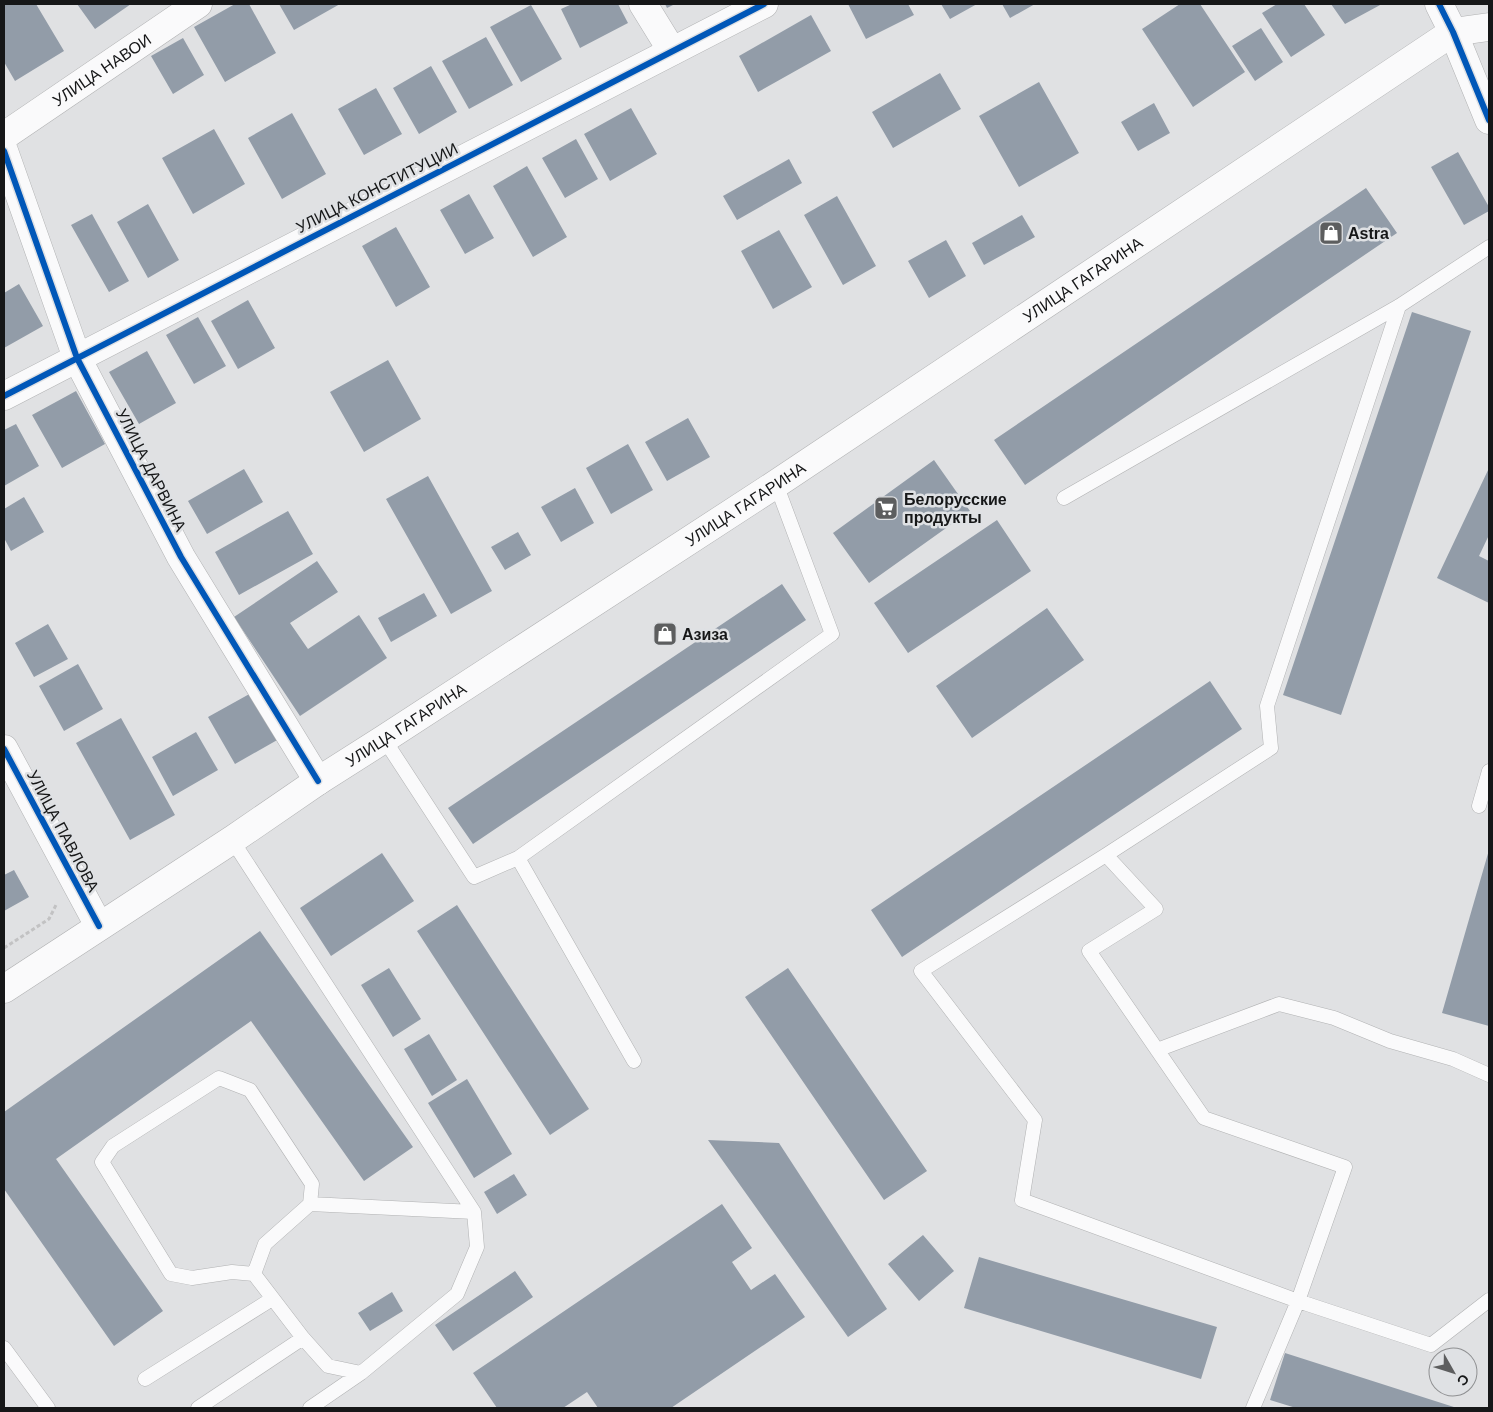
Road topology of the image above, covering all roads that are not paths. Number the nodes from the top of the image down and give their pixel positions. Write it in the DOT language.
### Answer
graph roads {
  1 [pos="198,4"];
  2 [pos="643,4"];
  3 [pos="764,4"];
  4 [pos="1439,4"];
  5 [pos="1489,28"];
  6 [pos="1453,32"];
  7 [pos="672,51"];
  8 [pos="1489,120"];
  9 [pos="4,136"];
  10 [pos="4,152"];
  11 [pos="1489,248"];
  12 [pos="1399,306"];
  13 [pos="77,358"];
  14 [pos="4,396"];
  15 [pos="776,484"];
  16 [pos="1064,498"];
  17 [pos="384,739"];
  18 [pos="4,749"];
  19 [pos="1489,771"];
  20 [pos="318,781"];
  21 [pos="1479,806"];
  22 [pos="232,840"];
  23 [pos="1106,855"];
  24 [pos="518,858"];
  25 [pos="99,926"];
  26 [pos="4,989"];
  27 [pos="1157,1050"];
  28 [pos="634,1061"];
  29 [pos="1489,1075"];
  30 [pos="310,1204"];
  31 [pos="474,1212"];
  32 [pos="254,1274"];
  33 [pos="272,1299"];
  34 [pos="1489,1300"];
  35 [pos="1298,1301"];
  36 [pos="303,1338"];
  37 [pos="4,1348"];
  38 [pos="361,1373"];
  39 [pos="145,1379"];
  40 [pos="48,1408"];
  41 [pos="198,1408"];
  42 [pos="310,1408"];
  43 [pos="1254,1408"];
  1 -- 9 [label="street, УЛИЦА НАВОИ"];
  2 -- 7 [label="street"];
  3 -- 7 [label="street, УЛИЦА КОНСТИТУЦИИ"];
  4 -- 6 [label="street"];
  5 -- 6 [label="street, УЛИЦА ГАГАРИНА"];
  6 -- 8 [label="street"];
  6 -- 15 [label="street, УЛИЦА ГАГАРИНА"];
  7 -- 13 [label="street, УЛИЦА КОНСТИТУЦИИ"];
  10 -- 13 [label="street, УЛИЦА ДАРВИНА"];
  11 -- 12 [label="lane"];
  12 -- 16 [label="lane"];
  12 -- 23 [label="lane"];
  13 -- 14 [label="street, УЛИЦА КОНСТИТУЦИИ"];
  13 -- 20 [label="street, УЛИЦА ДАРВИНА"];
  15 -- 17 [label="street, УЛИЦА ГАГАРИНА"];
  15 -- 24 [label="lane"];
  17 -- 20 [label="street, УЛИЦА ГАГАРИНА"];
  17 -- 24 [label="lane"];
  18 -- 25 [label="street, УЛИЦА ПАВЛОВА"];
  19 -- 21 [label="lane"];
  20 -- 22 [label="street, УЛИЦА ГАГАРИНА"];
  22 -- 25 [label="street, УЛИЦА ГАГАРИНА"];
  22 -- 31 [label="lane"];
  23 -- 27 [label="lane"];
  23 -- 35 [label="lane"];
  24 -- 28 [label="lane"];
  25 -- 26 [label="street, УЛИЦА ГАГАРИНА"];
  27 -- 29 [label="lane"];
  27 -- 35 [label="lane"];
  30 -- 31 [label="lane"];
  30 -- 32 [label="lane"];
  30 -- 32 [label="lane"];
  31 -- 38 [label="lane"];
  32 -- 33 [label="lane"];
  33 -- 36 [label="lane"];
  33 -- 39 [label="lane"];
  34 -- 35 [label="lane"];
  35 -- 43 [label="lane"];
  36 -- 38 [label="lane"];
  36 -- 41 [label="lane"];
  37 -- 40 [label="lane"];
  38 -- 42 [label="lane"];
}
